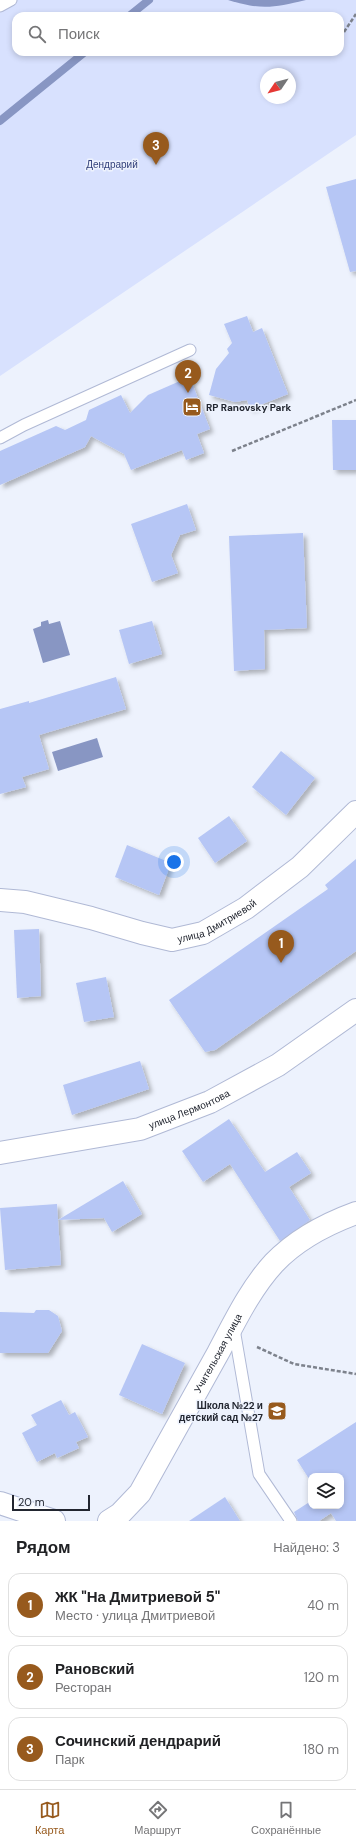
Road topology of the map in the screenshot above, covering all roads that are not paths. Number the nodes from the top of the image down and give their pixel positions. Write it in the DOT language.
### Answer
graph roads {
  1 [pos="11,0"];
  2 [pos="0,6"];
  3 [pos="190,350"];
  4 [pos="0,438"];
  5 [pos="356,812"];
  6 [pos="0,900"];
  7 [pos="356,1010"];
  8 [pos="0,1153"];
  9 [pos="356,1213"];
  10 [pos="234,1331"];
  11 [pos="0,1503"];
  12 [pos="54,1521"];
  13 [pos="109,1521"];
  14 [pos="290,1521"];
  1 -- 2 [label="lane"];
  3 -- 4 [label="lane"];
  5 -- 6 [label="street, улица Дмитриевой"];
  7 -- 8 [label="street, улица Лермонтова"];
  9 -- 10 [label="street, Учительская улица"];
  10 -- 13 [label="street, Учительская улица"];
  10 -- 14 [label="lane"];
  11 -- 12 [label="street"];
}
